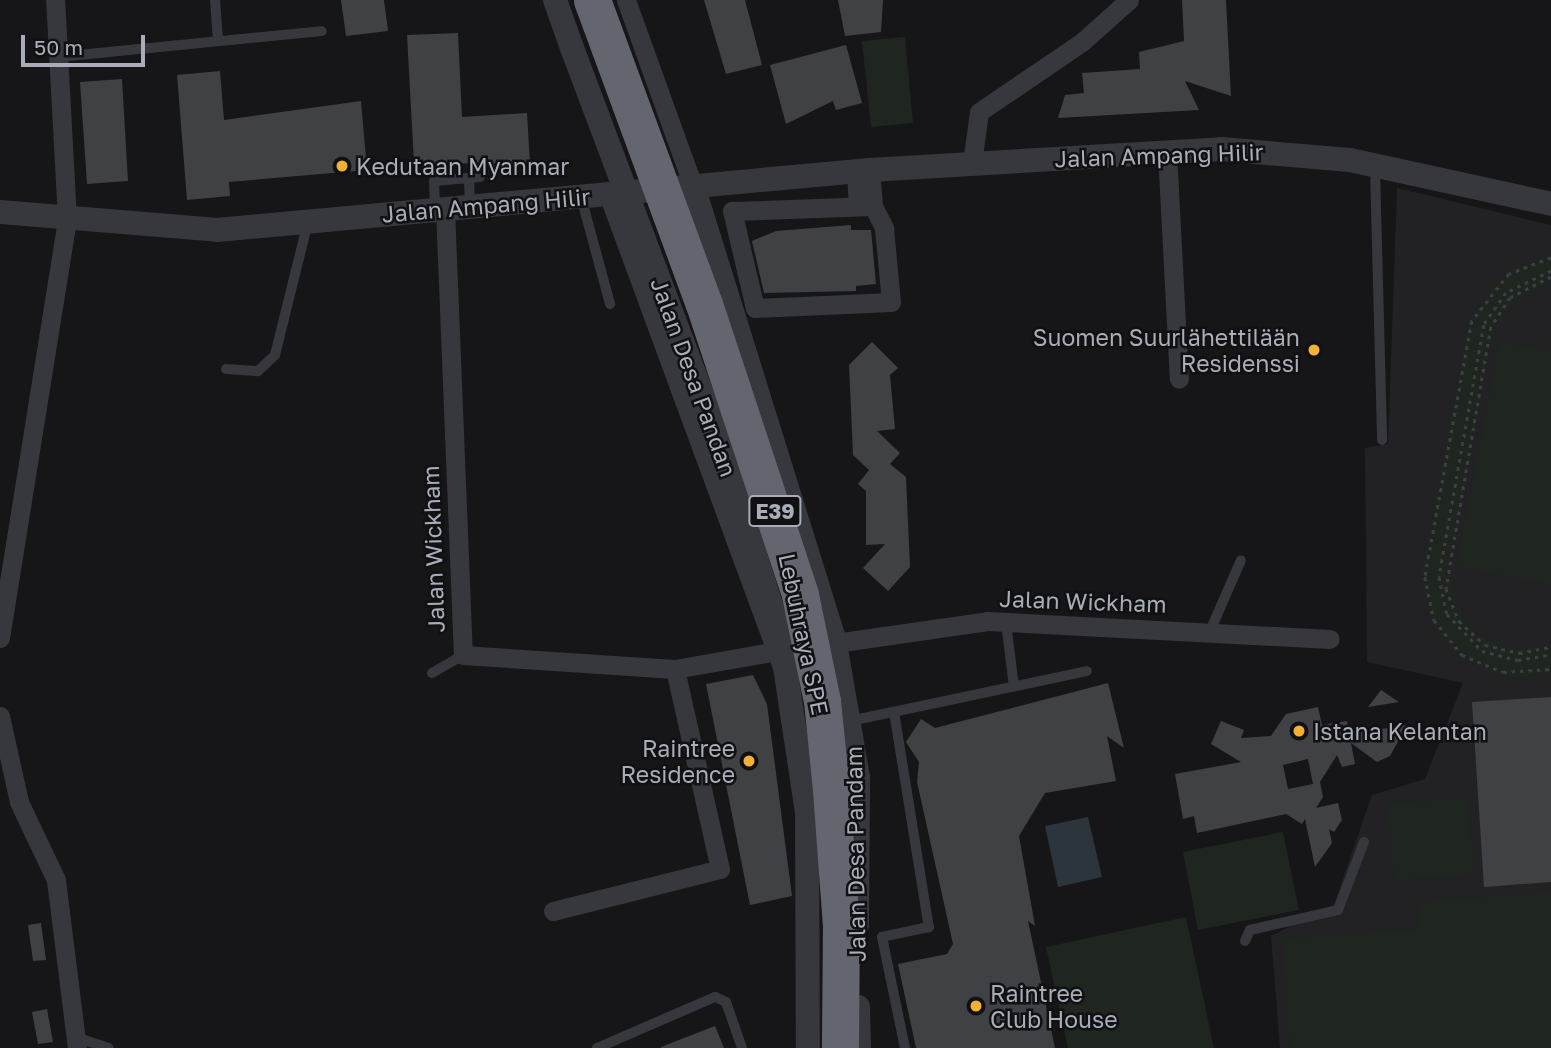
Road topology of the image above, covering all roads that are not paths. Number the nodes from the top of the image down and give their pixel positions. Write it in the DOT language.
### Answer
graph roads {
  1 [pos="55,0"];
  2 [pos="215,0"];
  3 [pos="555,0"];
  4 [pos="573,0"];
  5 [pos="592,0"];
  6 [pos="601,0"];
  7 [pos="626,0"];
  8 [pos="1129,0"];
  9 [pos="322,31"];
  10 [pos="218,41"];
  11 [pos="55,57"];
  12 [pos="1167,152"];
  13 [pos="972,163"];
  14 [pos="1375,166"];
  15 [pos="863,171"];
  16 [pos="480,177"];
  17 [pos="469,178"];
  18 [pos="693,187"];
  19 [pos="611,194"];
  20 [pos="581,197"];
  21 [pos="1551,204"];
  22 [pos="470,206"];
  23 [pos="866,206"];
  24 [pos="440,209"];
  25 [pos="0,212"];
  26 [pos="67,219"];
  27 [pos="308,222"];
  28 [pos="610,304"];
  29 [pos="226,369"];
  30 [pos="1179,379"];
  31 [pos="1382,440"];
  32 [pos="1241,559"];
  33 [pos="1006,622"];
  34 [pos="1210,631"];
  35 [pos="0,638"];
  36 [pos="1330,639"];
  37 [pos="835,652"];
  38 [pos="463,655"];
  39 [pos="781,659"];
  40 [pos="675,669"];
  41 [pos="1087,671"];
  42 [pos="432,673"];
  43 [pos="1014,687"];
  44 [pos="894,712"];
  45 [pos="0,716"];
  46 [pos="850,721"];
  47 [pos="1364,842"];
  48 [pos="553,911"];
  49 [pos="1245,941"];
  50 [pos="76,1043"];
  51 [pos="108,1048"];
  52 [pos="597,1048"];
  53 [pos="741,1048"];
  54 [pos="808,1048"];
  55 [pos="819,1048"];
  56 [pos="839,1048"];
  57 [pos="859,1048"];
  58 [pos="905,1048"];
  1 -- 11 [label="street"];
  2 -- 10 [label="lane"];
  3 -- 39 [label="street, Jalan Desa Pandan, bridge"];
  4 -- 55 [label="highway, Lebuhraya SPE / E39"];
  5 -- 56 [label="highway, Lebuhraya SPE / E39, bridge"];
  6 -- 37 [label="street, Jalan Desa Pandan, bridge"];
  7 -- 18 [label="street"];
  8 -- 13 [label="street"];
  9 -- 10 [label="lane"];
  10 -- 11 [label="lane"];
  11 -- 26 [label="street"];
  12 -- 13 [label="street, Jalan Ampang Hilir"];
  12 -- 14 [label="street, Jalan Ampang Hilir"];
  12 -- 30 [label="street"];
  13 -- 15 [label="street, Jalan Ampang Hilir"];
  14 -- 21 [label="street, Jalan Ampang Hilir"];
  14 -- 31 [label="lane"];
  15 -- 18 [label="street, Jalan Ampang Hilir"];
  15 -- 23 [label="street"];
  16 -- 17 [label="lane"];
  17 -- 22 [label="lane"];
  17 -- 24 [label="lane"];
  18 -- 19 [label="street, Jalan Ampang Hilir"];
  18 -- 37 [label="street"];
  19 -- 20 [label="street, Jalan Ampang Hilir"];
  19 -- 39 [label="street"];
  20 -- 22 [label="street, Jalan Ampang Hilir"];
  20 -- 28 [label="lane"];
  22 -- 24 [label="street, Jalan Ampang Hilir"];
  23 -- 23 [label="street"];
  24 -- 27 [label="street, Jalan Ampang Hilir"];
  24 -- 38 [label="street, Jalan Wickham"];
  25 -- 26 [label="street, Jalan Ampang Hilir"];
  26 -- 27 [label="street, Jalan Ampang Hilir"];
  26 -- 35 [label="street"];
  27 -- 29 [label="lane"];
  32 -- 34 [label="lane"];
  33 -- 34 [label="street, Jalan Wickham"];
  33 -- 37 [label="street, Jalan Wickham"];
  33 -- 43 [label="lane"];
  34 -- 36 [label="street, Jalan Wickham"];
  37 -- 46 [label="street, Jalan Desa Pandam"];
  38 -- 40 [label="street, Jalan Wickham"];
  38 -- 42 [label="lane"];
  39 -- 40 [label="street, Jalan Wickham"];
  39 -- 54 [label="street, Jalan Desa Pandan"];
  40 -- 48 [label="street"];
  41 -- 43 [label="lane"];
  43 -- 44 [label="lane"];
  44 -- 46 [label="lane"];
  44 -- 58 [label="lane"];
  45 -- 50 [label="street"];
  46 -- 57 [label="street, Jalan Desa Pandam"];
  47 -- 49 [label="lane"];
  50 -- 51 [label="lane"];
  52 -- 53 [label="lane"];
}
